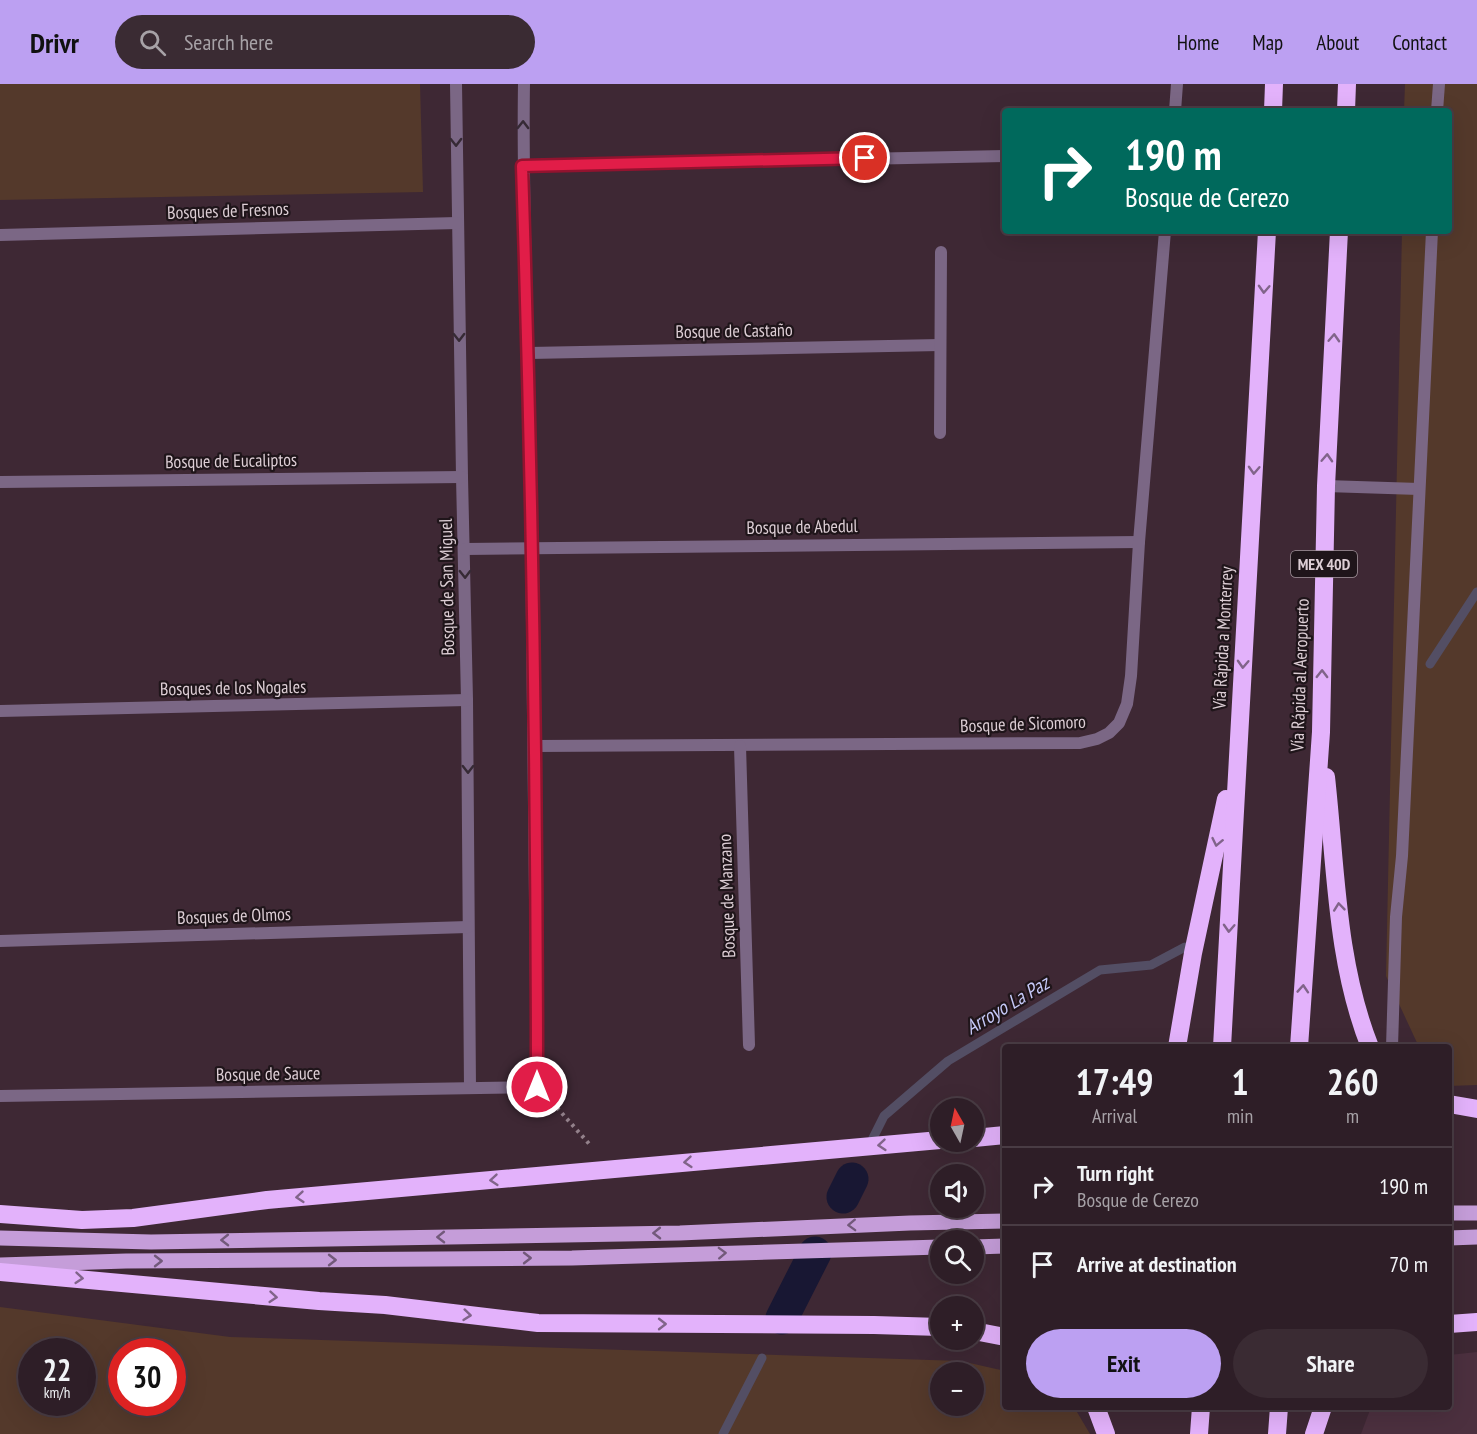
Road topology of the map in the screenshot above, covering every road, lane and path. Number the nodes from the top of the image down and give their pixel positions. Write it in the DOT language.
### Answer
graph roads {
  1 [pos="456,84"];
  2 [pos="524,84"];
  3 [pos="1177,84"];
  4 [pos="1274,84"];
  5 [pos="1347,84"];
  6 [pos="1439,84"];
  7 [pos="1175,108"];
  8 [pos="1273,108"];
  9 [pos="1346,108"];
  10 [pos="1437,108"];
  11 [pos="1002,156"];
  12 [pos="522,166"];
  13 [pos="458,223"];
  14 [pos="1165,234"];
  15 [pos="1267,234"];
  16 [pos="1340,234"];
  17 [pos="1432,234"];
  18 [pos="0,235"];
  19 [pos="941,252"];
  20 [pos="940,345"];
  21 [pos="529,353"];
  22 [pos="940,433"];
  23 [pos="462,477"];
  24 [pos="0,482"];
  25 [pos="1326,486"];
  26 [pos="1419,489"];
  27 [pos="1139,542"];
  28 [pos="532,548"];
  29 [pos="465,549"];
  30 [pos="468,700"];
  31 [pos="0,711"];
  32 [pos="1321,732"];
  33 [pos="1238,744"];
  34 [pos="536,746"];
  35 [pos="740,746"];
  36 [pos="468,927"];
  37 [pos="0,941"];
  38 [pos="1178,1044"];
  39 [pos="1222,1044"];
  40 [pos="1299,1044"];
  41 [pos="1369,1044"];
  42 [pos="1392,1044"];
  43 [pos="749,1045"];
  44 [pos="537,1087"];
  45 [pos="470,1088"];
  46 [pos="0,1096"];
  47 [pos="1002,1135"];
  48 [pos="984,1137"];
  49 [pos="930,1141"];
  50 [pos="611,1168"];
  51 [pos="1452,1213"];
  52 [pos="1477,1213"];
  53 [pos="0,1214"];
  54 [pos="1002,1221"];
  55 [pos="1477,1237"];
  56 [pos="0,1238"];
  57 [pos="1452,1238"];
  58 [pos="1002,1246"];
  59 [pos="930,1247"];
  60 [pos="984,1247"];
  61 [pos="0,1265"];
  62 [pos="0,1272"];
  63 [pos="1477,1322"];
  64 [pos="1452,1324"];
  65 [pos="930,1327"];
  66 [pos="984,1333"];
  67 [pos="1002,1336"];
  68 [pos="1097,1410"];
  69 [pos="1201,1410"];
  70 [pos="1279,1410"];
  71 [pos="1322,1410"];
  72 [pos="1106,1434"];
  73 [pos="1199,1434"];
  74 [pos="1277,1434"];
  75 [pos="1314,1434"];
  1 -- 13 [label="street, Bosque de San Miguel, one-way"];
  12 -- 2 [label="street, one-way"];
  3 -- 7 [label="street"];
  4 -- 8 [label="highway"];
  5 -- 9 [label="highway"];
  6 -- 10 [label="street"];
  11 -- 12 [label="street"];
  12 -- 21 [label="street"];
  13 -- 18 [label="street, Bosques de Fresnos"];
  13 -- 23 [label="street, Bosque de San Miguel, one-way"];
  14 -- 27 [label="street, Bosque de Sicomoro"];
  15 -- 33 [label="highway, Vía Rápida a Monterrey, one-way"];
  25 -- 16 [label="highway, Vía Rápida al Aeropuerto / MEX 40D, one-way"];
  17 -- 26 [label="street"];
  19 -- 20 [label="street"];
  20 -- 21 [label="street, Bosque de Castaño"];
  20 -- 22 [label="street"];
  21 -- 28 [label="street"];
  23 -- 24 [label="street, Bosque de Eucaliptos"];
  23 -- 29 [label="street, Bosque de San Miguel"];
  25 -- 26 [label="street"];
  32 -- 25 [label="highway, Vía Rápida al Aeropuerto / MEX 40D, one-way"];
  26 -- 42 [label="street"];
  27 -- 28 [label="street, Bosque de Abedul"];
  27 -- 35 [label="street, Bosque de Sicomoro"];
  28 -- 29 [label="street, Bosque de Abedul"];
  28 -- 34 [label="street"];
  29 -- 30 [label="street, Bosque de San Miguel, one-way"];
  30 -- 31 [label="street, Bosques de los Nogales"];
  30 -- 36 [label="street, Bosque de San Miguel, one-way"];
  40 -- 32 [label="highway, Vía Rápida al Aeropuerto / MEX 40D, one-way"];
  41 -- 32 [label="highway, one-way"];
  33 -- 38 [label="highway, one-way"];
  33 -- 39 [label="highway, Vía Rápida a Monterrey, one-way"];
  34 -- 35 [label="street, Bosque de Sicomoro"];
  34 -- 44 [label="street"];
  35 -- 43 [label="street, Bosque de Manzano"];
  36 -- 37 [label="street, Bosques de Olmos"];
  36 -- 45 [label="street, Bosque de San Miguel"];
  44 -- 45 [label="street, Bosque de Sauce"];
  44 -- 50 [label="path"];
  45 -- 46 [label="street, Bosque de Sauce"];
  47 -- 48 [label="highway"];
  49 -- 50 [label="highway, one-way"];
  50 -- 53 [label="highway, one-way"];
  51 -- 52 [label="main road"];
  54 -- 56 [label="main road, one-way"];
  55 -- 57 [label="main road"];
  58 -- 60 [label="main road"];
  61 -- 59 [label="main road, one-way"];
  62 -- 65 [label="highway, one-way"];
  63 -- 64 [label="highway"];
  66 -- 67 [label="highway"];
  68 -- 72 [label="highway"];
  69 -- 73 [label="highway"];
  70 -- 74 [label="highway"];
  71 -- 75 [label="highway"];
}
